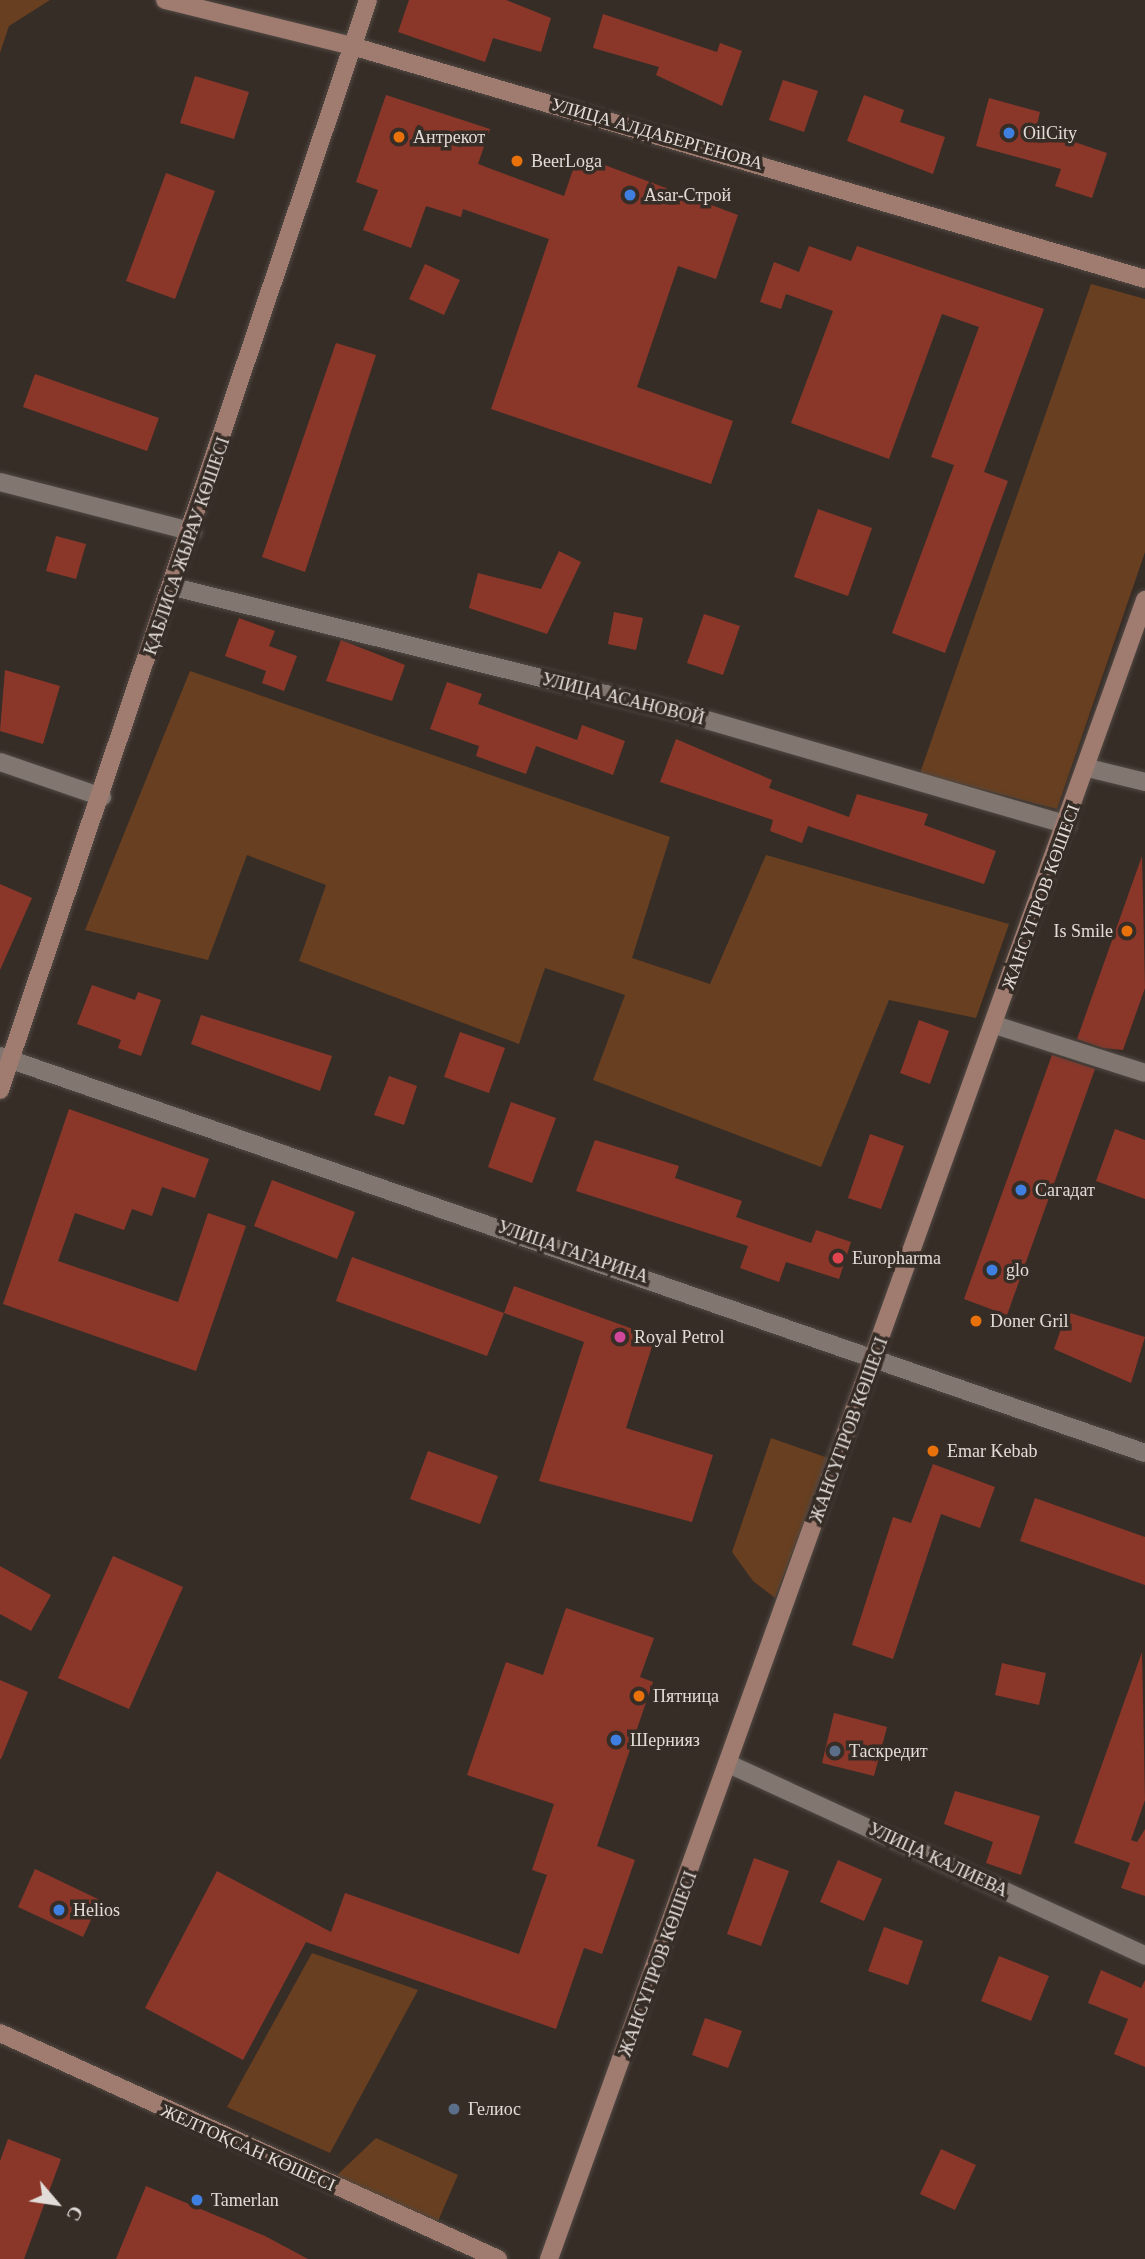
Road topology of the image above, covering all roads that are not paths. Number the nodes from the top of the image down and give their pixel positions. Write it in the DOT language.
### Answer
graph roads {
  1 [pos="165,0"];
  2 [pos="368,0"];
  3 [pos="352,46"];
  4 [pos="1145,279"];
  5 [pos="0,482"];
  6 [pos="193,532"];
  7 [pos="174,587"];
  8 [pos="1145,600"];
  9 [pos="0,762"];
  10 [pos="1088,768"];
  11 [pos="1145,782"];
  12 [pos="102,797"];
  13 [pos="1067,825"];
  14 [pos="995,1025"];
  15 [pos="6,1058"];
  16 [pos="1145,1073"];
  17 [pos="0,1090"];
  18 [pos="874,1362"];
  19 [pos="1145,1453"];
  20 [pos="731,1765"];
  21 [pos="1145,1955"];
  22 [pos="0,2032"];
  23 [pos="498,2259"];
  24 [pos="549,2259"];
  1 -- 3 [label="main road, УЛИЦА АЛДАБЕРГЕНОВА"];
  2 -- 3 [label="main road, ҚАБЛИСА ЖЫРАУ КӨШЕСІ"];
  3 -- 4 [label="main road, УЛИЦА АЛДАБЕРГЕНОВА"];
  3 -- 6 [label="main road, ҚАБЛИСА ЖЫРАУ КӨШЕСІ"];
  5 -- 6 [label="street"];
  6 -- 7 [label="main road, ҚАБЛИСА ЖЫРАУ КӨШЕСІ"];
  7 -- 12 [label="main road, ҚАБЛИСА ЖЫРАУ КӨШЕСІ"];
  7 -- 13 [label="street, УЛИЦА АСАНОВОЙ"];
  8 -- 10 [label="main road, ЖАНСҮГІРОВ КӨШЕСІ"];
  9 -- 12 [label="street"];
  10 -- 11 [label="street"];
  10 -- 13 [label="main road, ЖАНСҮГІРОВ КӨШЕСІ"];
  12 -- 15 [label="main road, ҚАБЛИСА ЖЫРАУ КӨШЕСІ"];
  13 -- 14 [label="main road, ЖАНСҮГІРОВ КӨШЕСІ"];
  14 -- 16 [label="street"];
  14 -- 18 [label="main road, ЖАНСҮГІРОВ КӨШЕСІ"];
  15 -- 17 [label="main road, ҚАБЛИСА ЖЫРАУ КӨШЕСІ"];
  15 -- 18 [label="street, УЛИЦА ГАГАРИНА"];
  18 -- 19 [label="street, УЛИЦА ГАГАРИНА"];
  18 -- 20 [label="main road, ЖАНСҮГІРОВ КӨШЕСІ"];
  20 -- 21 [label="street, УЛИЦА КАЛИЕВА"];
  20 -- 24 [label="main road, ЖАНСҮГІРОВ КӨШЕСІ"];
  22 -- 23 [label="main road, ЖЕЛТОҚСАН КӨШЕСІ"];
}
